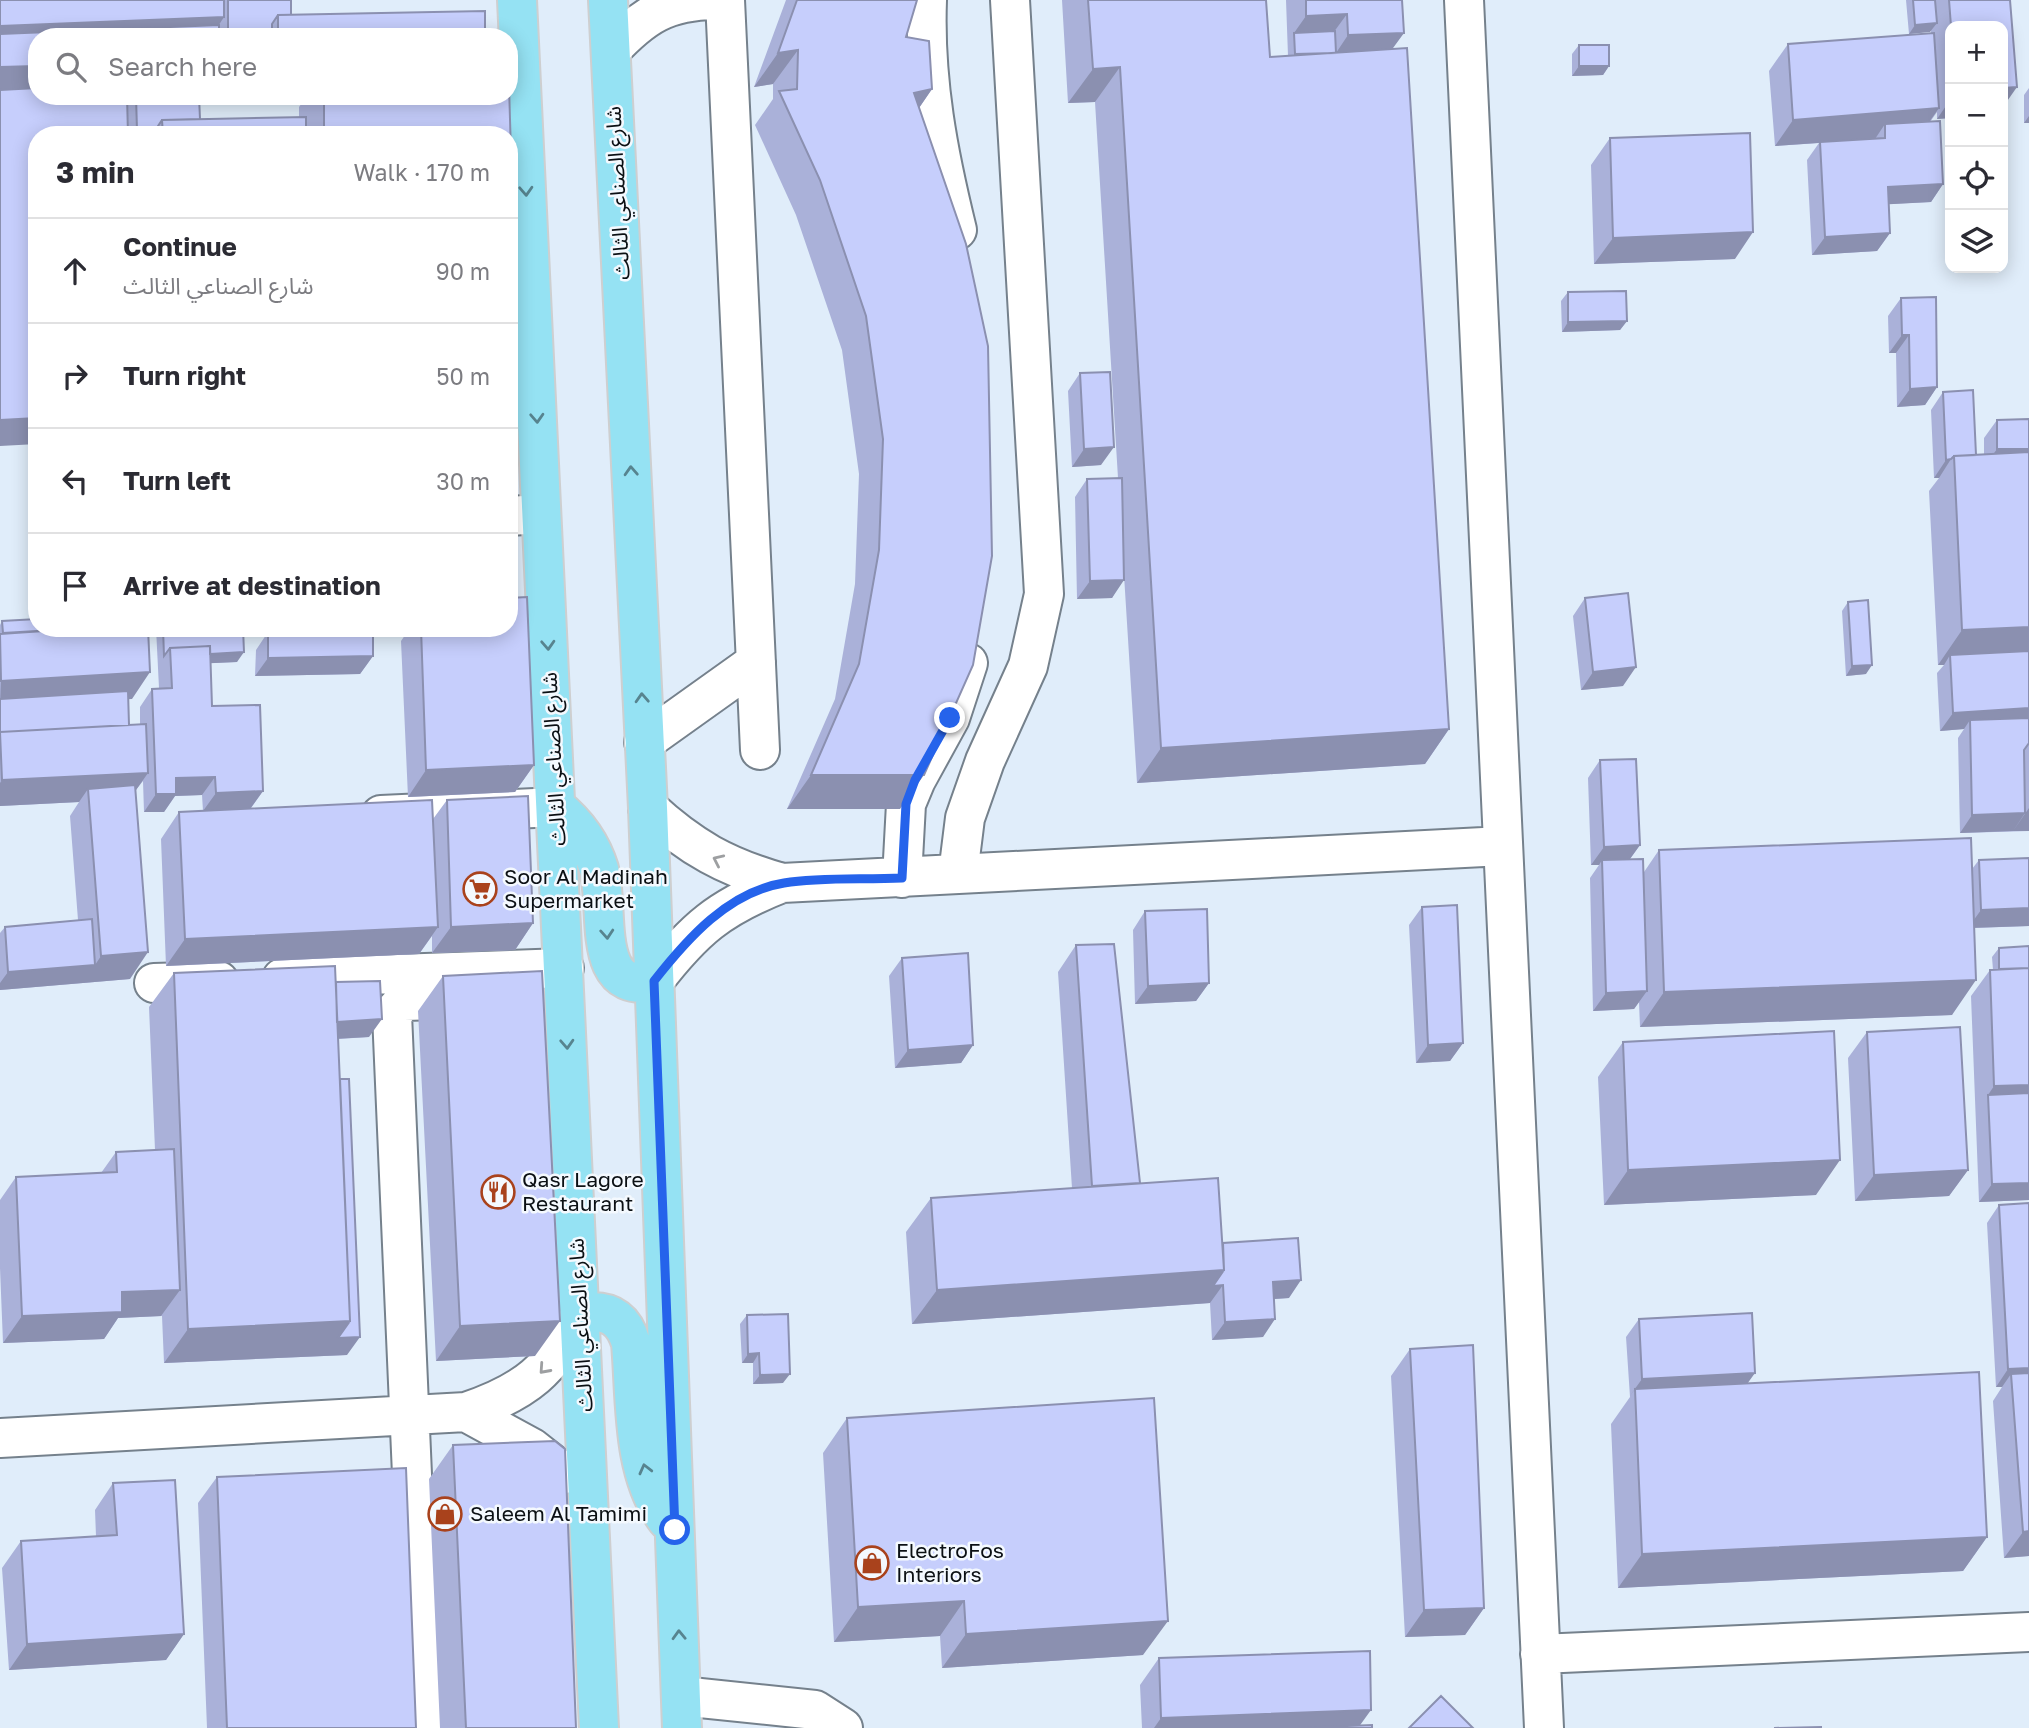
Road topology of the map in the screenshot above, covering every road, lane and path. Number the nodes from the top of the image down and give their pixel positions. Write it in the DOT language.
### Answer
graph roads {
  1 [pos="517,0"];
  2 [pos="608,0"];
  3 [pos="715,0"];
  4 [pos="725,0"];
  5 [pos="927,0"];
  6 [pos="1010,0"];
  7 [pos="1464,0"];
  8 [pos="517,28"];
  9 [pos="611,50"];
  10 [pos="518,64"];
  11 [pos="961,260"];
  12 [pos="525,515"];
  13 [pos="975,631"];
  14 [pos="756,662"];
  15 [pos="644,742"];
  16 [pos="760,750"];
  17 [pos="556,807"];
  18 [pos="648,808"];
  19 [pos="340,816"];
  20 [pos="1503,846"];
  21 [pos="958,874"];
  22 [pos="902,878"];
  23 [pos="782,883"];
  24 [pos="654,981"];
  25 [pos="154,983"];
  26 [pos="564,983"];
  27 [pos="581,1312"];
  28 [pos="466,1412"];
  29 [pos="410,1416"];
  30 [pos="0,1438"];
  31 [pos="589,1497"];
  32 [pos="675,1530"];
  33 [pos="2029,1632"];
  34 [pos="1540,1654"];
  35 [pos="682,1712"];
  36 [pos="423,1728"];
  37 [pos="599,1728"];
  38 [pos="843,1728"];
  39 [pos="1544,1728"];
  1 -- 8 [label="main road, شارع الصناعي الثالث, one-way"];
  2 -- 9 [label="main road, شارع الصناعي الثالث"];
  3 -- 9 [label="street"];
  4 -- 14 [label="street"];
  5 -- 11 [label="street"];
  6 -- 21 [label="street"];
  7 -- 20 [label="street"];
  15 -- 9 [label="main road, شارع الصناعي الثالث, one-way"];
  10 -- 12 [label="main road, شارع الصناعي الثالث, one-way"];
  12 -- 17 [label="main road, شارع الصناعي الثالث, one-way"];
  13 -- 22 [label="street"];
  14 -- 15 [label="street"];
  14 -- 16 [label="street"];
  15 -- 18 [label="main road, شارع الصناعي الثالث"];
  17 -- 19 [label="street"];
  17 -- 24 [label="main road, one-way"];
  17 -- 26 [label="main road, شارع الصناعي الثالث"];
  23 -- 18 [label="street, one-way"];
  18 -- 24 [label="main road, شارع الصناعي الثالث"];
  20 -- 21 [label="street"];
  20 -- 34 [label="street"];
  21 -- 22 [label="street"];
  22 -- 23 [label="street"];
  23 -- 24 [label="street"];
  24 -- 32 [label="main road, شارع الصناعي الثالث"];
  25 -- 26 [label="street"];
  26 -- 27 [label="main road, شارع الصناعي الثالث, one-way"];
  26 -- 29 [label="street"];
  27 -- 28 [label="street, one-way"];
  27 -- 31 [label="main road, شارع الصناعي الثالث"];
  32 -- 27 [label="main road, one-way"];
  28 -- 29 [label="street"];
  28 -- 31 [label="street"];
  29 -- 30 [label="street"];
  29 -- 36 [label="street"];
  31 -- 37 [label="main road, شارع الصناعي الثالث"];
  35 -- 32 [label="main road, شارع الصناعي الثالث, one-way"];
  33 -- 34 [label="street"];
  34 -- 39 [label="street"];
  35 -- 38 [label="street"];
}
